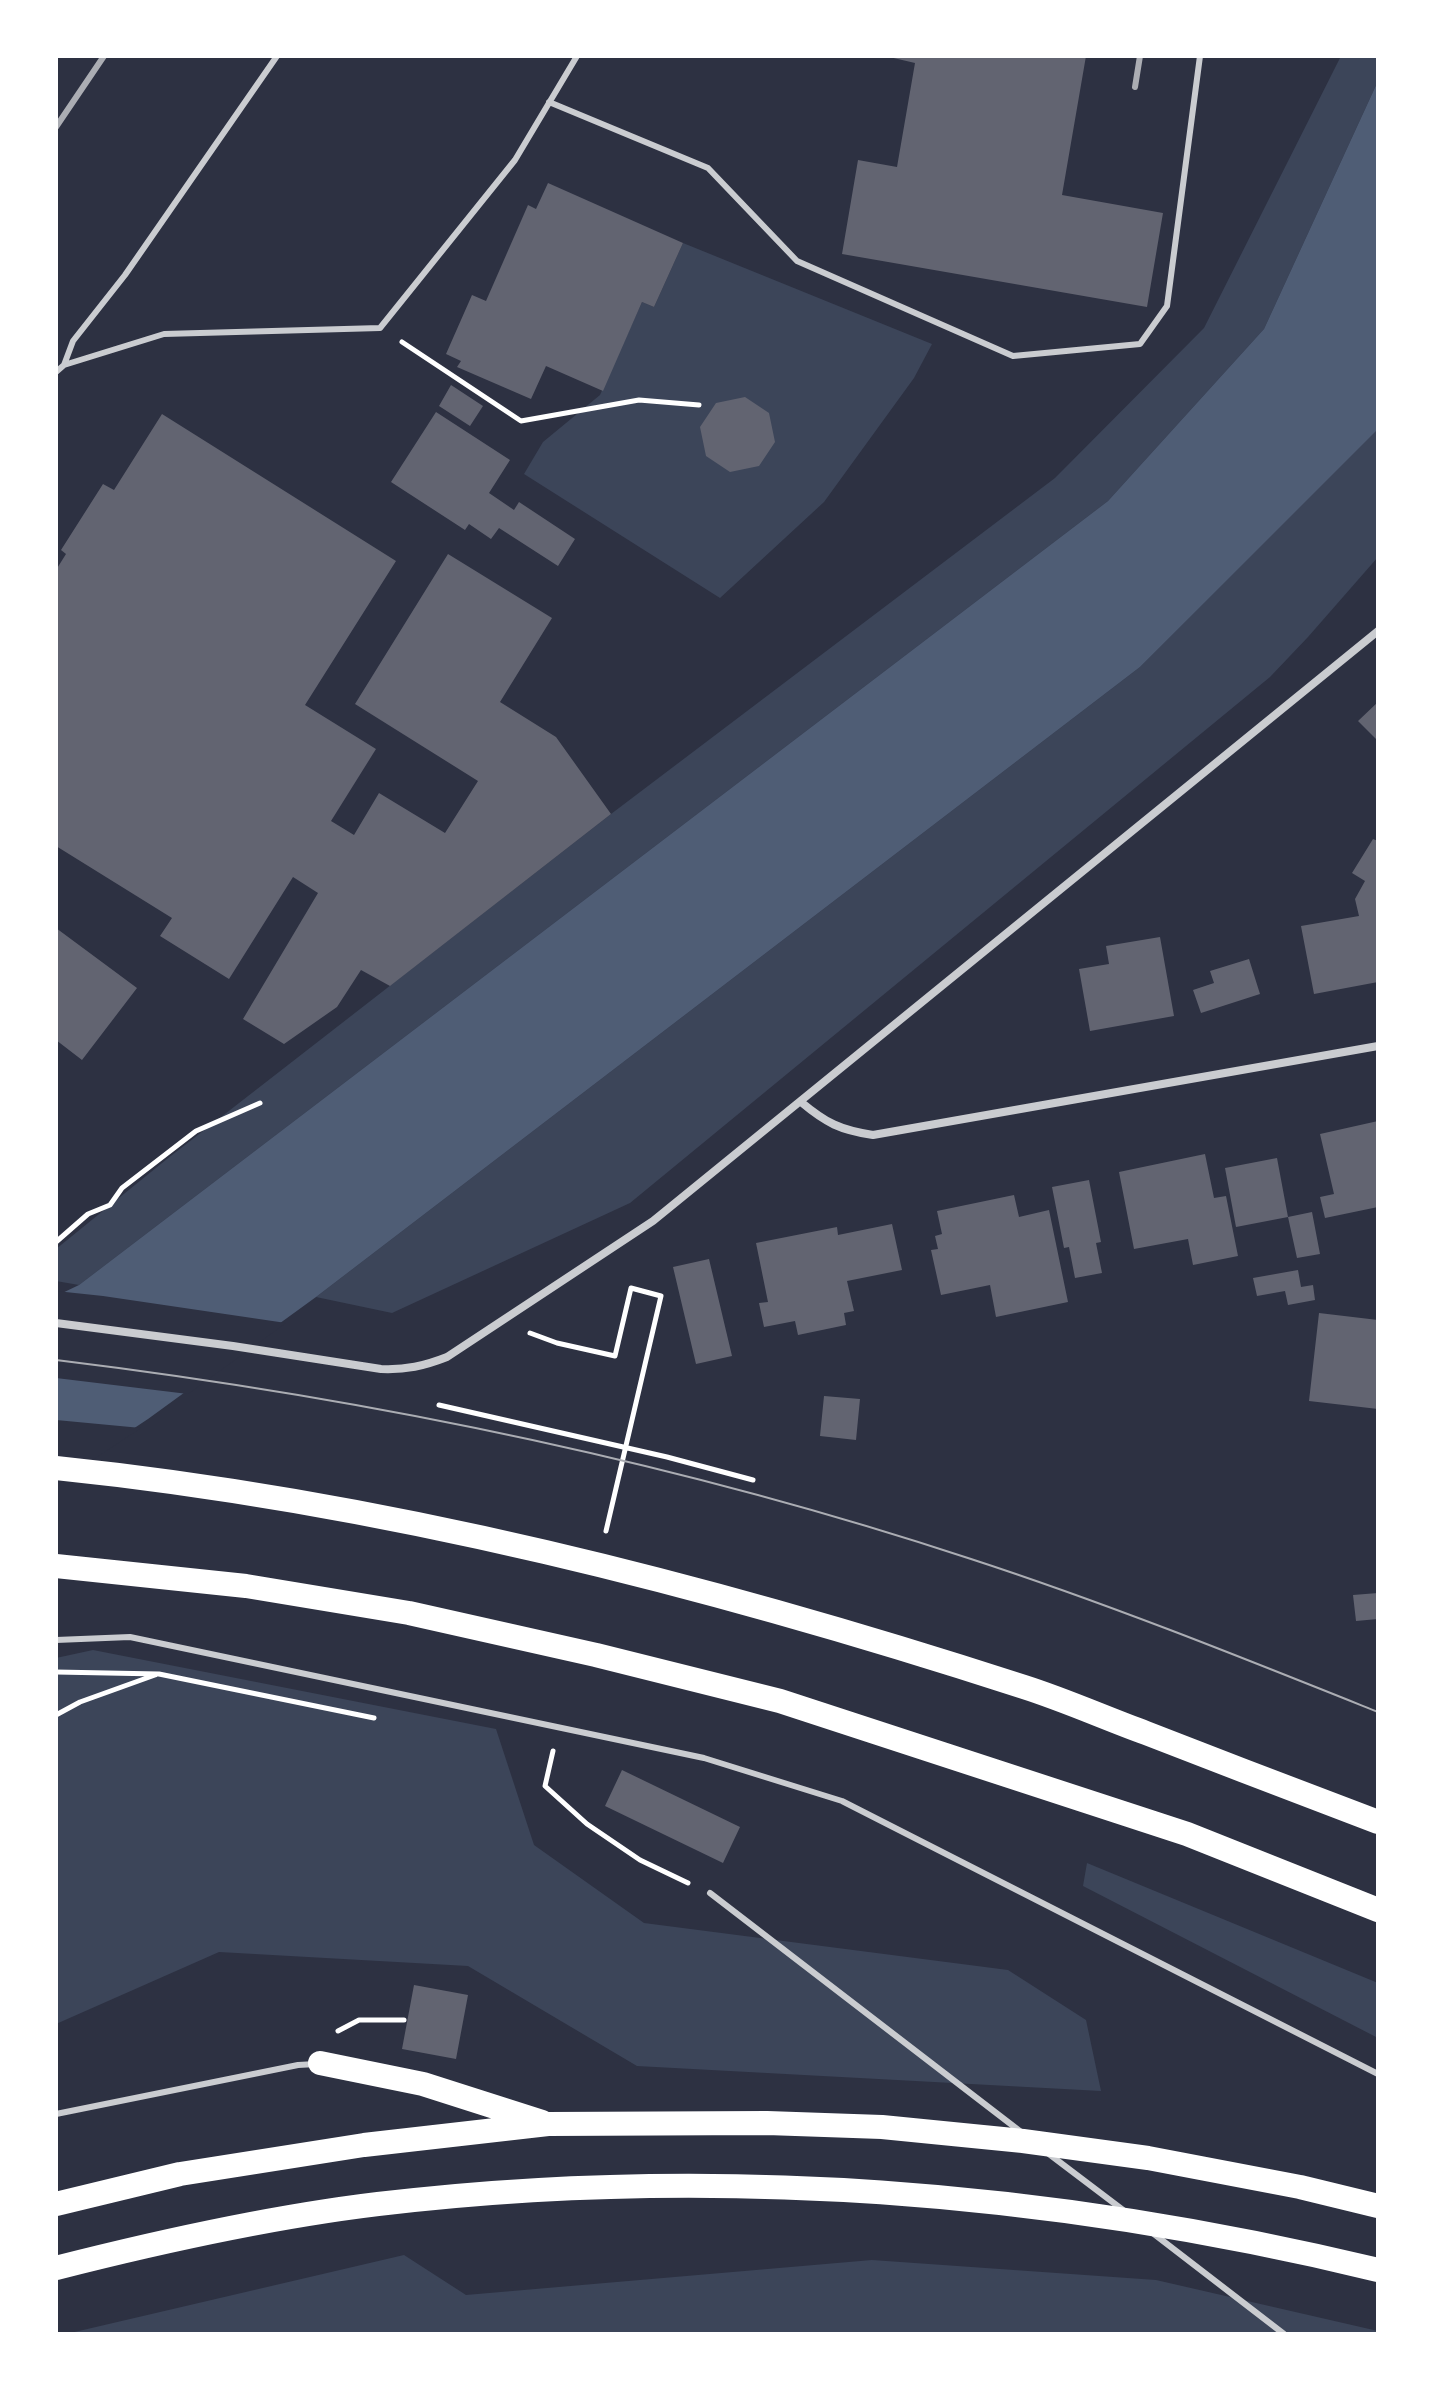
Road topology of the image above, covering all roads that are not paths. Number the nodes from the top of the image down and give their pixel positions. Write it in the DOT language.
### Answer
graph roads {
  1 [pos="277,56"];
  2 [pos="577,56"];
  3 [pos="1200,56"];
  4 [pos="549,102"];
  5 [pos="64,365"];
  6 [pos="56,372"];
  7 [pos="1378,631"];
  8 [pos="1378,1046"];
  9 [pos="801,1102"];
  10 [pos="56,1323"];
  11 [pos="56,1468"];
  12 [pos="56,1566"];
  13 [pos="56,1640"];
  14 [pos="1378,1822"];
  15 [pos="710,1893"];
  16 [pos="1378,1910"];
  17 [pos="320,2063"];
  18 [pos="1378,2074"];
  19 [pos="56,2114"];
  20 [pos="548,2124"];
  21 [pos="56,2204"];
  22 [pos="1378,2206"];
  23 [pos="56,2268"];
  24 [pos="1378,2270"];
  25 [pos="1284,2334"];
  1 -- 5 [label="lane"];
  2 -- 4 [label="lane"];
  3 -- 4 [label="lane"];
  4 -- 5 [label="lane"];
  5 -- 6 [label="lane"];
  7 -- 9 [label="street"];
  8 -- 9 [label="street"];
  9 -- 10 [label="street"];
  11 -- 14 [label="highway"];
  12 -- 16 [label="highway"];
  13 -- 18 [label="lane"];
  15 -- 25 [label="lane"];
  17 -- 19 [label="lane"];
  17 -- 20 [label="highway"];
  20 -- 21 [label="highway"];
  20 -- 22 [label="highway"];
  23 -- 24 [label="highway"];
}
